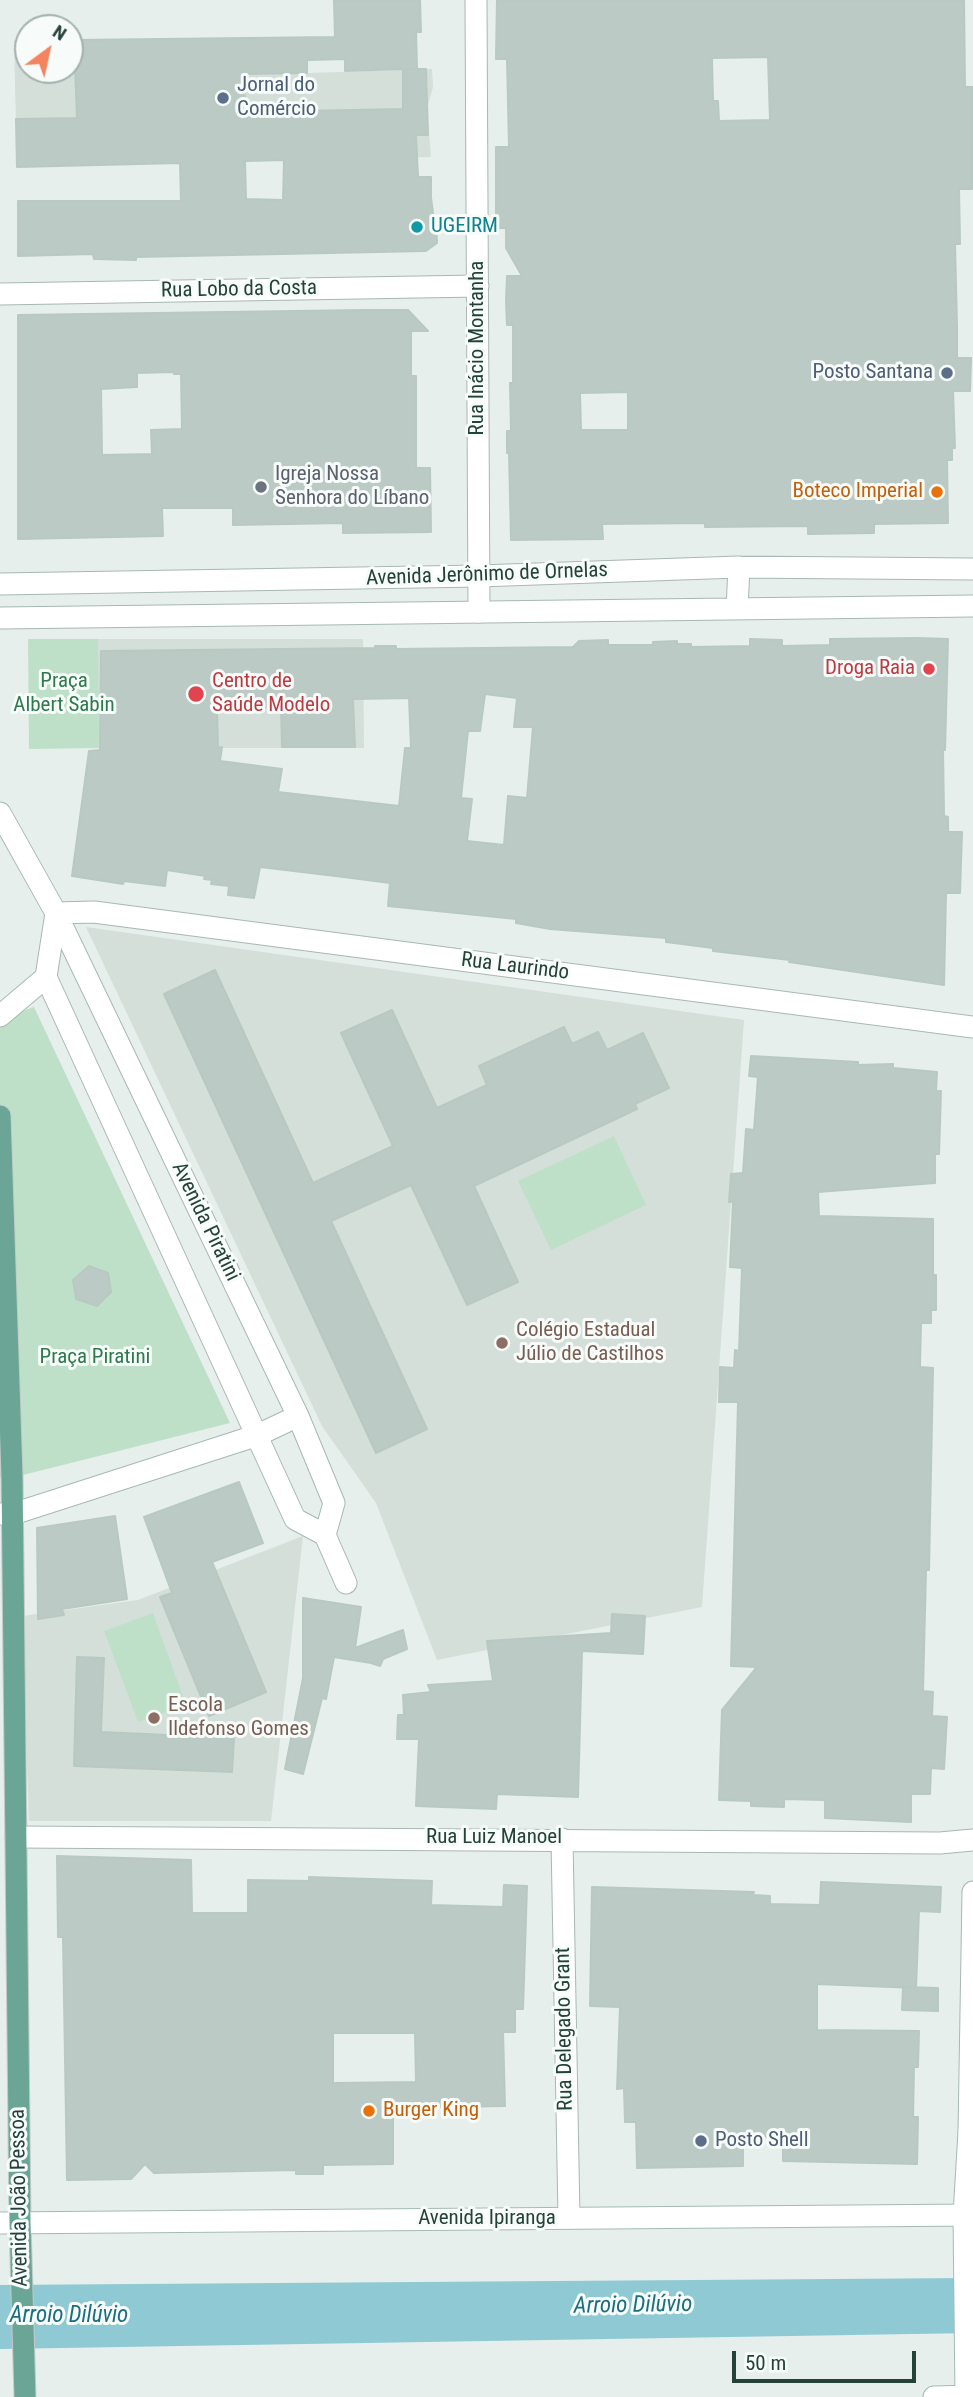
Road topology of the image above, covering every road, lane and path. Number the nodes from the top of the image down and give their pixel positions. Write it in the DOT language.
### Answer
graph roads {
  1 [pos="476,0"];
  2 [pos="478,286"];
  3 [pos="0,294"];
  4 [pos="739,567"];
  5 [pos="973,569"];
  6 [pos="478,576"];
  7 [pos="228,581"];
  8 [pos="0,584"];
  9 [pos="973,606"];
  10 [pos="737,609"];
  11 [pos="479,612"];
  12 [pos="230,615"];
  13 [pos="0,618"];
  14 [pos="0,813"];
  15 [pos="56,913"];
  16 [pos="46,977"];
  17 [pos="0,1016"];
  18 [pos="973,1027"];
  19 [pos="0,1116"];
  20 [pos="298,1416"];
  21 [pos="258,1434"];
  22 [pos="6,1514"];
  23 [pos="325,1535"];
  24 [pos="346,1583"];
  25 [pos="16,1837"];
  26 [pos="562,1839"];
  27 [pos="973,1840"];
  28 [pos="973,1892"];
  29 [pos="972,2069"];
  30 [pos="971,2127"];
  31 [pos="969,2215"];
  32 [pos="569,2218"];
  33 [pos="10,2223"];
  34 [pos="973,2396"];
  35 [pos="25,2397"];
  36 [pos="933,2397"];
  37 [pos="966,2397"];
  1 -- 2 [label="street, Rua Inácio Montanha"];
  2 -- 3 [label="street, Rua Lobo da Costa"];
  2 -- 6 [label="street, Rua Inácio Montanha"];
  4 -- 5 [label="street, Avenida Jerônimo de Ornelas"];
  4 -- 6 [label="street, Avenida Jerônimo de Ornelas"];
  4 -- 10 [label="street"];
  6 -- 7 [label="street, Avenida Jerônimo de Ornelas"];
  6 -- 11 [label="street, Rua Inácio Montanha"];
  7 -- 8 [label="street, Avenida Jerônimo de Ornelas"];
  7 -- 12 [label="street"];
  9 -- 10 [label="street, Avenida Jerônimo de Ornelas"];
  10 -- 11 [label="street, Avenida Jerônimo de Ornelas"];
  11 -- 12 [label="street, Avenida Jerônimo de Ornelas"];
  12 -- 13 [label="street, Avenida Jerônimo de Ornelas"];
  14 -- 15 [label="street, Avenida Piratini"];
  15 -- 16 [label="street"];
  15 -- 18 [label="street, Rua Laurindo"];
  15 -- 20 [label="street, Avenida Piratini"];
  16 -- 17 [label="street"];
  16 -- 21 [label="street, Avenida Piratini"];
  19 -- 22 [label="main road, Avenida João Pessoa"];
  20 -- 21 [label="street"];
  20 -- 23 [label="street, Avenida Piratini"];
  21 -- 22 [label="street"];
  21 -- 23 [label="street, Avenida Piratini"];
  22 -- 25 [label="main road, Avenida João Pessoa"];
  23 -- 24 [label="street"];
  25 -- 26 [label="street, Rua Luiz Manoel"];
  25 -- 33 [label="main road, Avenida João Pessoa"];
  26 -- 27 [label="street, Rua Luiz Manoel"];
  26 -- 32 [label="street, Rua Delegado Grant"];
  28 -- 29 [label="street"];
  29 -- 30 [label="street"];
  30 -- 31 [label="street"];
  31 -- 32 [label="street, Avenida Ipiranga"];
  31 -- 37 [label="street"];
  32 -- 33 [label="street, Avenida Ipiranga"];
  33 -- 35 [label="main road, Avenida João Pessoa"];
  34 -- 37 [label="street"];
  36 -- 37 [label="street"];
}
